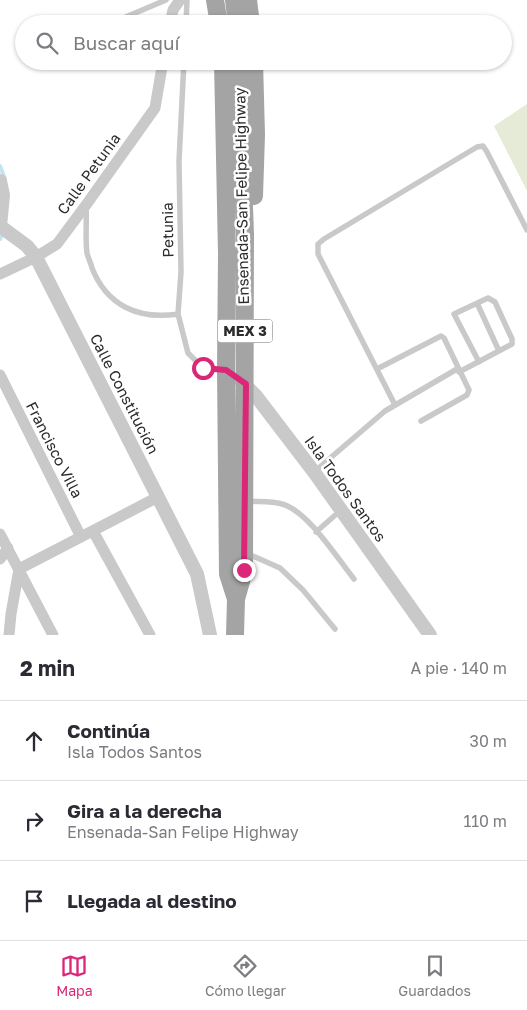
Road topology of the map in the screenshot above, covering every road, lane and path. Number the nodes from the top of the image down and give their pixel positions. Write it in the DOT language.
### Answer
graph roads {
  1 [pos="166,0"];
  2 [pos="180,0"];
  3 [pos="187,0"];
  4 [pos="215,0"];
  5 [pos="234,0"];
  6 [pos="248,0"];
  7 [pos="130,15"];
  8 [pos="172,15"];
  9 [pos="186,15"];
  10 [pos="218,15"];
  11 [pos="236,15"];
  12 [pos="250,15"];
  13 [pos="161,70"];
  14 [pos="184,70"];
  15 [pos="223,70"];
  16 [pos="239,70"];
  17 [pos="254,70"];
  18 [pos="0,181"];
  19 [pos="86,205"];
  20 [pos="0,226"];
  21 [pos="527,230"];
  22 [pos="245,235"];
  23 [pos="36,257"];
  24 [pos="0,274"];
  25 [pos="477,303"];
  26 [pos="178,314"];
  27 [pos="499,351"];
  28 [pos="478,362"];
  29 [pos="377,369"];
  30 [pos="226,370"];
  31 [pos="458,370"];
  32 [pos="0,375"];
  33 [pos="246,384"];
  34 [pos="395,405"];
  35 [pos="421,422"];
  36 [pos="314,472"];
  37 [pos="158,498"];
  38 [pos="245,500"];
  39 [pos="341,510"];
  40 [pos="93,531"];
  41 [pos="316,532"];
  42 [pos="0,534"];
  43 [pos="81,537"];
  44 [pos="8,548"];
  45 [pos="244,552"];
  46 [pos="0,559"];
  47 [pos="19,569"];
  48 [pos="354,580"];
  49 [pos="236,599"];
  50 [pos="335,629"];
  51 [pos="9,635"];
  52 [pos="53,635"];
  53 [pos="150,635"];
  54 [pos="210,635"];
  55 [pos="235,635"];
  56 [pos="430,635"];
  1 -- 7 [label="lane"];
  2 -- 8 [label="street"];
  3 -- 9 [label="lane"];
  4 -- 10 [label="main road"];
  5 -- 11 [label="main road"];
  6 -- 12 [label="main road"];
  13 -- 19 [label="street, Calle Petunia"];
  14 -- 26 [label="lane, Petunia"];
  15 -- 30 [label="main road, Ensenada-San Felipe Highway / MEX 3"];
  16 -- 22 [label="main road, Ensenada-San Felipe Highway / MEX 3"];
  17 -- 22 [label="main road"];
  18 -- 20 [label="street, Calle Constitución"];
  19 -- 23 [label="street, Calle Petunia"];
  19 -- 26 [label="lane"];
  20 -- 23 [label="street, Calle Constitución"];
  21 -- 29 [label="lane"];
  22 -- 33 [label="main road, Ensenada-San Felipe Highway / MEX 3"];
  23 -- 24 [label="street, Calle Petunia"];
  23 -- 37 [label="street, Calle Constitución"];
  25 -- 27 [label="lane"];
  25 -- 27 [label="lane"];
  25 -- 28 [label="lane"];
  26 -- 30 [label="lane, Petunia"];
  27 -- 28 [label="lane"];
  28 -- 31 [label="lane"];
  29 -- 31 [label="lane"];
  29 -- 34 [label="lane"];
  30 -- 33 [label="street, Isla Todos Santos"];
  30 -- 49 [label="main road, Ensenada-San Felipe Highway / MEX 3"];
  31 -- 34 [label="lane"];
  31 -- 35 [label="lane"];
  32 -- 43 [label="street, Francisco Villa"];
  33 -- 36 [label="street, Isla Todos Santos"];
  33 -- 38 [label="main road, Ensenada-San Felipe Highway / MEX 3"];
  34 -- 36 [label="lane"];
  36 -- 39 [label="street, Isla Todos Santos"];
  37 -- 40 [label="street"];
  37 -- 54 [label="street, Calle Constitución"];
  38 -- 41 [label="lane"];
  38 -- 45 [label="main road, Ensenada-San Felipe Highway / MEX 3"];
  39 -- 41 [label="lane"];
  39 -- 56 [label="street, Isla Todos Santos"];
  40 -- 43 [label="street"];
  40 -- 53 [label="street"];
  41 -- 48 [label="lane"];
  42 -- 44 [label="street"];
  43 -- 47 [label="street"];
  44 -- 46 [label="street"];
  44 -- 47 [label="street"];
  45 -- 49 [label="main road, Ensenada-San Felipe Highway / MEX 3"];
  45 -- 50 [label="lane"];
  47 -- 51 [label="street"];
  47 -- 52 [label="street"];
  49 -- 55 [label="main road, Ensenada-San Felipe Highway / MEX 3"];
}
